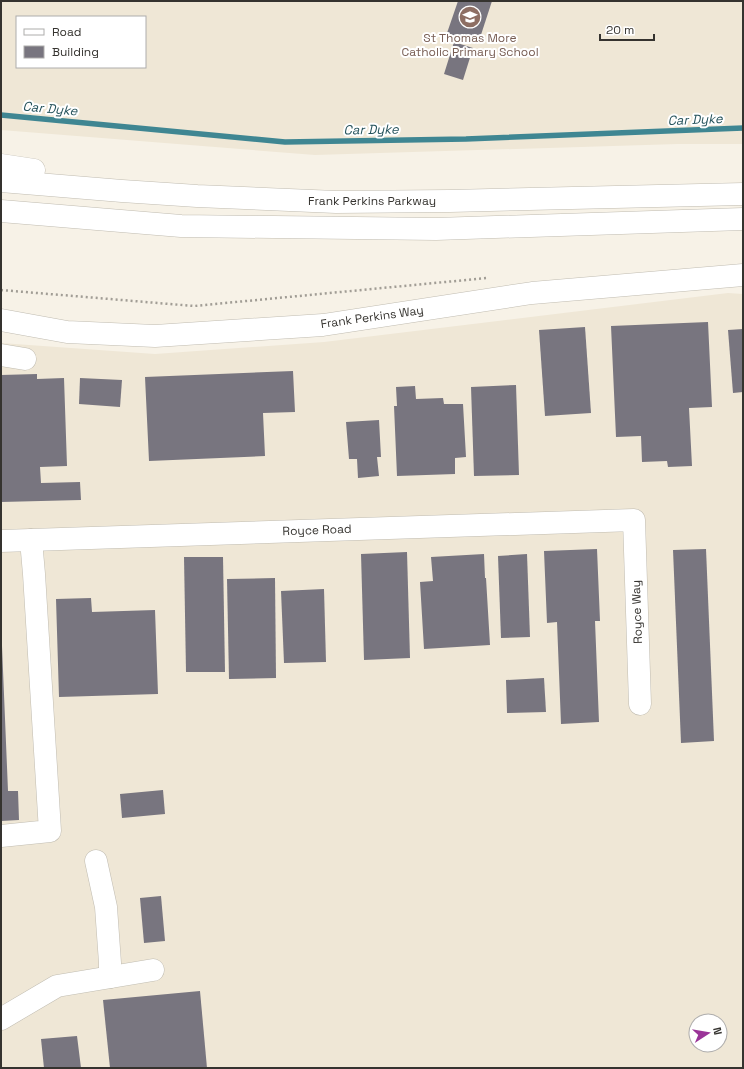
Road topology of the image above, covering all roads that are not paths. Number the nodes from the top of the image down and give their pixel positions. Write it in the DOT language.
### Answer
graph roads {
  1 [pos="1,165"];
  2 [pos="1,181"];
  3 [pos="122,191"];
  4 [pos="743,194"];
  5 [pos="1,211"];
  6 [pos="743,220"];
  7 [pos="743,275"];
  8 [pos="1,320"];
  9 [pos="1,355"];
  10 [pos="25,358"];
  11 [pos="634,520"];
  12 [pos="1,540"];
  13 [pos="31,540"];
  14 [pos="640,704"];
  15 [pos="1,836"];
  16 [pos="96,860"];
  17 [pos="153,970"];
  18 [pos="110,977"];
  19 [pos="1,1019"];
  1 -- 3 [label="main road"];
  2 -- 3 [label="main road, Frank Perkins Parkway"];
  3 -- 4 [label="main road, Frank Perkins Parkway"];
  5 -- 6 [label="main road"];
  7 -- 8 [label="main road, Frank Perkins Way"];
  9 -- 10 [label="main road"];
  11 -- 13 [label="main road, Royce Road"];
  11 -- 14 [label="main road, Royce Way"];
  12 -- 13 [label="main road, Royce Road"];
  13 -- 15 [label="main road"];
  16 -- 18 [label="main road"];
  17 -- 18 [label="main road"];
  18 -- 19 [label="main road"];
}
